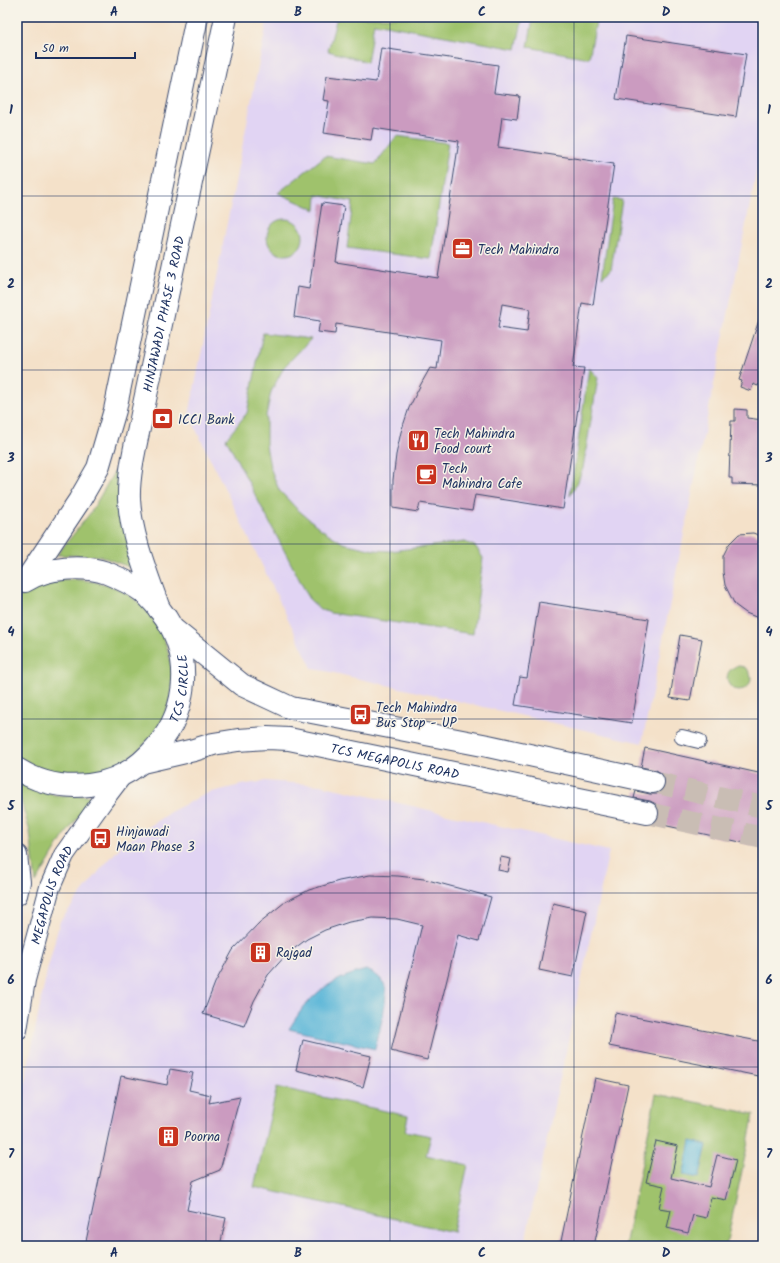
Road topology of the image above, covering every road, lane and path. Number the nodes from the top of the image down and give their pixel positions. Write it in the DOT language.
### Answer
graph roads {
  1 [pos="196,17"];
  2 [pos="226,17"];
  3 [pos="22,582"];
  4 [pos="160,609"];
  5 [pos="173,629"];
  6 [pos="682,737"];
  7 [pos="699,741"];
  8 [pos="142,762"];
  9 [pos="17,769"];
  10 [pos="122,775"];
  11 [pos="653,782"];
  12 [pos="647,814"];
  13 [pos="17,855"];
  14 [pos="17,895"];
  15 [pos="17,1030"];
  1 -- 3 [label="main road, HINJAWADI PHASE 3 ROAD"];
  2 -- 4 [label="main road, HINJAWADI PHASE 3 ROAD"];
  3 -- 4 [label="main road, TCS CIRCLE"];
  4 -- 5 [label="main road, TCS CIRCLE"];
  5 -- 8 [label="main road, TCS CIRCLE"];
  5 -- 11 [label="main road"];
  6 -- 7 [label="street"];
  8 -- 10 [label="main road, TCS CIRCLE"];
  8 -- 12 [label="main road, TCS MEGAPOLIS ROAD"];
  9 -- 10 [label="main road, TCS CIRCLE"];
  10 -- 15 [label="street, MEGAPOLIS ROAD"];
  13 -- 14 [label="street"];
}
